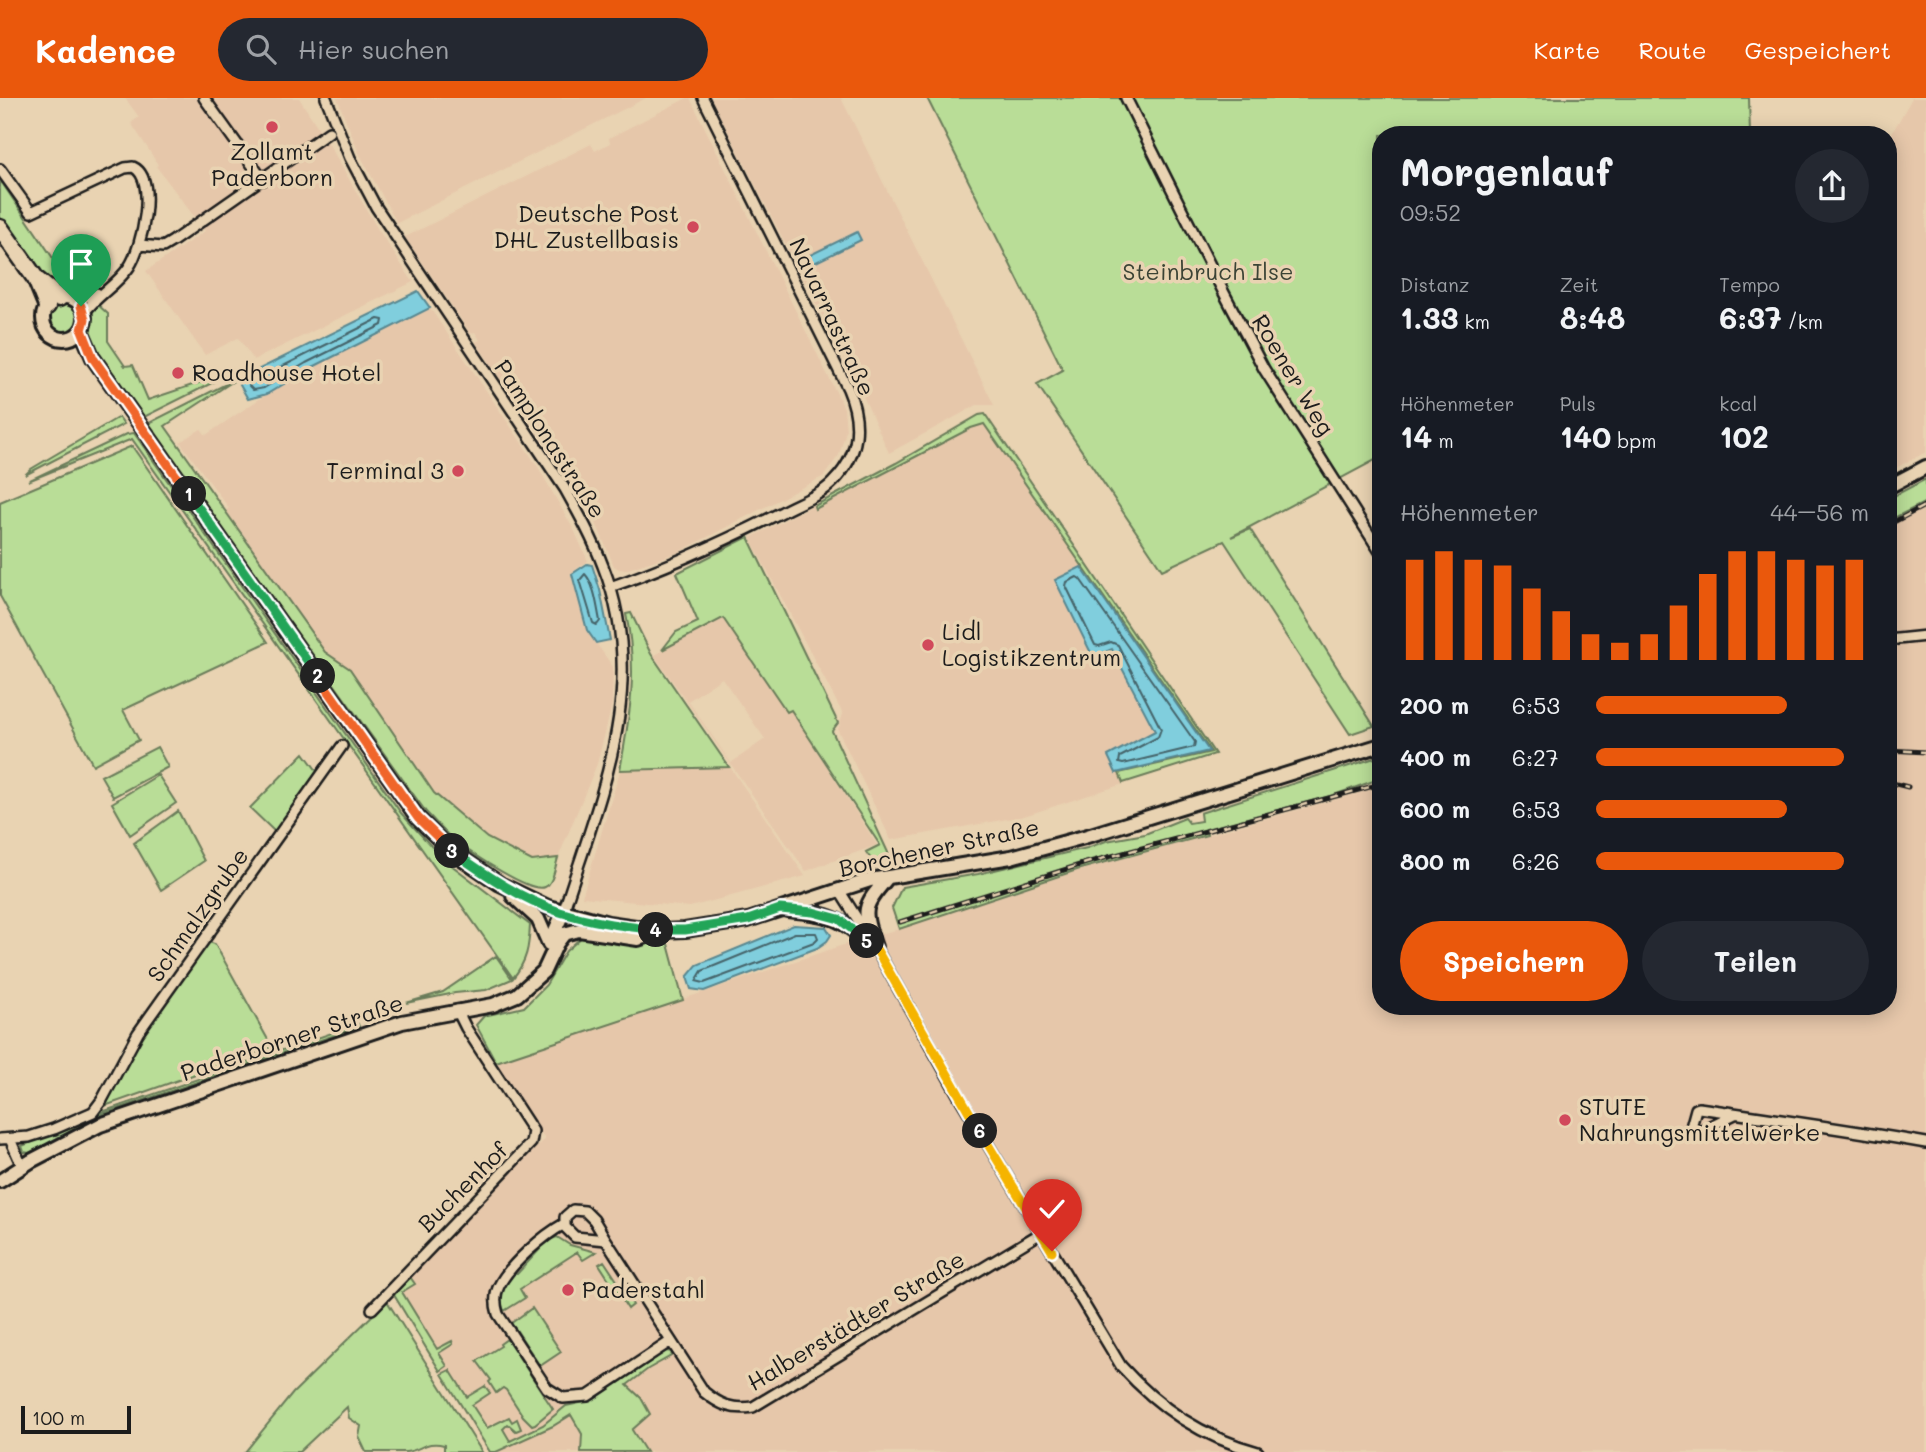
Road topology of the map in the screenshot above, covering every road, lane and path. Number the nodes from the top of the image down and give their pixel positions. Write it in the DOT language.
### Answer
graph roads {
  1 [pos="204,98"];
  2 [pos="326,98"];
  3 [pos="703,98"];
  4 [pos="1126,98"];
  5 [pos="329,132"];
  6 [pos="0,169"];
  7 [pos="262,180"];
  8 [pos="0,228"];
  9 [pos="139,245"];
  10 [pos="102,291"];
  11 [pos="76,301"];
  12 [pos="53,302"];
  13 [pos="84,313"];
  14 [pos="82,330"];
  15 [pos="70,339"];
  16 [pos="93,358"];
  17 [pos="1926,467"];
  18 [pos="1897,482"];
  19 [pos="1372,538"];
  20 [pos="610,587"];
  21 [pos="1926,636"];
  22 [pos="1897,639"];
  23 [pos="342,746"];
  24 [pos="1372,748"];
  25 [pos="888,877"];
  26 [pos="500,884"];
  27 [pos="839,890"];
  28 [pos="780,909"];
  29 [pos="563,913"];
  30 [pos="663,931"];
  31 [pos="549,944"];
  32 [pos="875,947"];
  33 [pos="536,978"];
  34 [pos="457,1010"];
  35 [pos="1735,1114"];
  36 [pos="5,1139"];
  37 [pos="1926,1143"];
  38 [pos="22,1166"];
  39 [pos="0,1181"];
  40 [pos="564,1224"];
  41 [pos="1041,1233"];
  42 [pos="606,1240"];
  43 [pos="372,1308"];
  44 [pos="671,1341"];
  45 [pos="1258,1452"];
  1 -- 7 [label="street"];
  2 -- 20 [label="street, Pamplonastraße"];
  3 -- 20 [label="street, Navarrastraße"];
  4 -- 19 [label="street, Roener Weg"];
  5 -- 7 [label="street"];
  6 -- 9 [label="street"];
  7 -- 9 [label="street"];
  8 -- 12 [label="highway"];
  9 -- 10 [label="street"];
  10 -- 11 [label="street"];
  10 -- 13 [label="street"];
  11 -- 12 [label="main road"];
  11 -- 13 [label="main road"];
  12 -- 15 [label="main road"];
  13 -- 14 [label="main road"];
  14 -- 15 [label="main road"];
  14 -- 16 [label="main road, Borchener Straße"];
  15 -- 16 [label="main road, Borchener Straße"];
  16 -- 26 [label="main road, Borchener Straße"];
  17 -- 18 [label="main road"];
  20 -- 29 [label="street, Pamplonastraße"];
  21 -- 22 [label="street"];
  23 -- 36 [label="street, Schmalzgrube"];
  24 -- 25 [label="main road, Borchener Straße"];
  25 -- 27 [label="main road, Borchener Straße"];
  25 -- 32 [label="main road"];
  26 -- 29 [label="main road, Borchener Straße"];
  26 -- 31 [label="main road"];
  27 -- 28 [label="main road, Borchener Straße"];
  27 -- 32 [label="street"];
  28 -- 30 [label="main road, Borchener Straße"];
  28 -- 32 [label="main road"];
  29 -- 30 [label="main road, Borchener Straße"];
  29 -- 31 [label="main road"];
  30 -- 33 [label="main road"];
  31 -- 33 [label="main road"];
  32 -- 41 [label="street"];
  33 -- 34 [label="main road, Paderborner Straße"];
  34 -- 38 [label="main road, Paderborner Straße"];
  34 -- 43 [label="street, Buchenhof"];
  35 -- 37 [label="street"];
  36 -- 38 [label="street"];
  38 -- 39 [label="main road, Paderborner Straße"];
  40 -- 42 [label="street"];
  40 -- 42 [label="street, Halberstädter Straße"];
  40 -- 44 [label="street, Halberstädter Straße"];
  41 -- 44 [label="street, Halberstädter Straße"];
  41 -- 45 [label="street"];
  42 -- 44 [label="street, Halberstädter Straße"];
}
